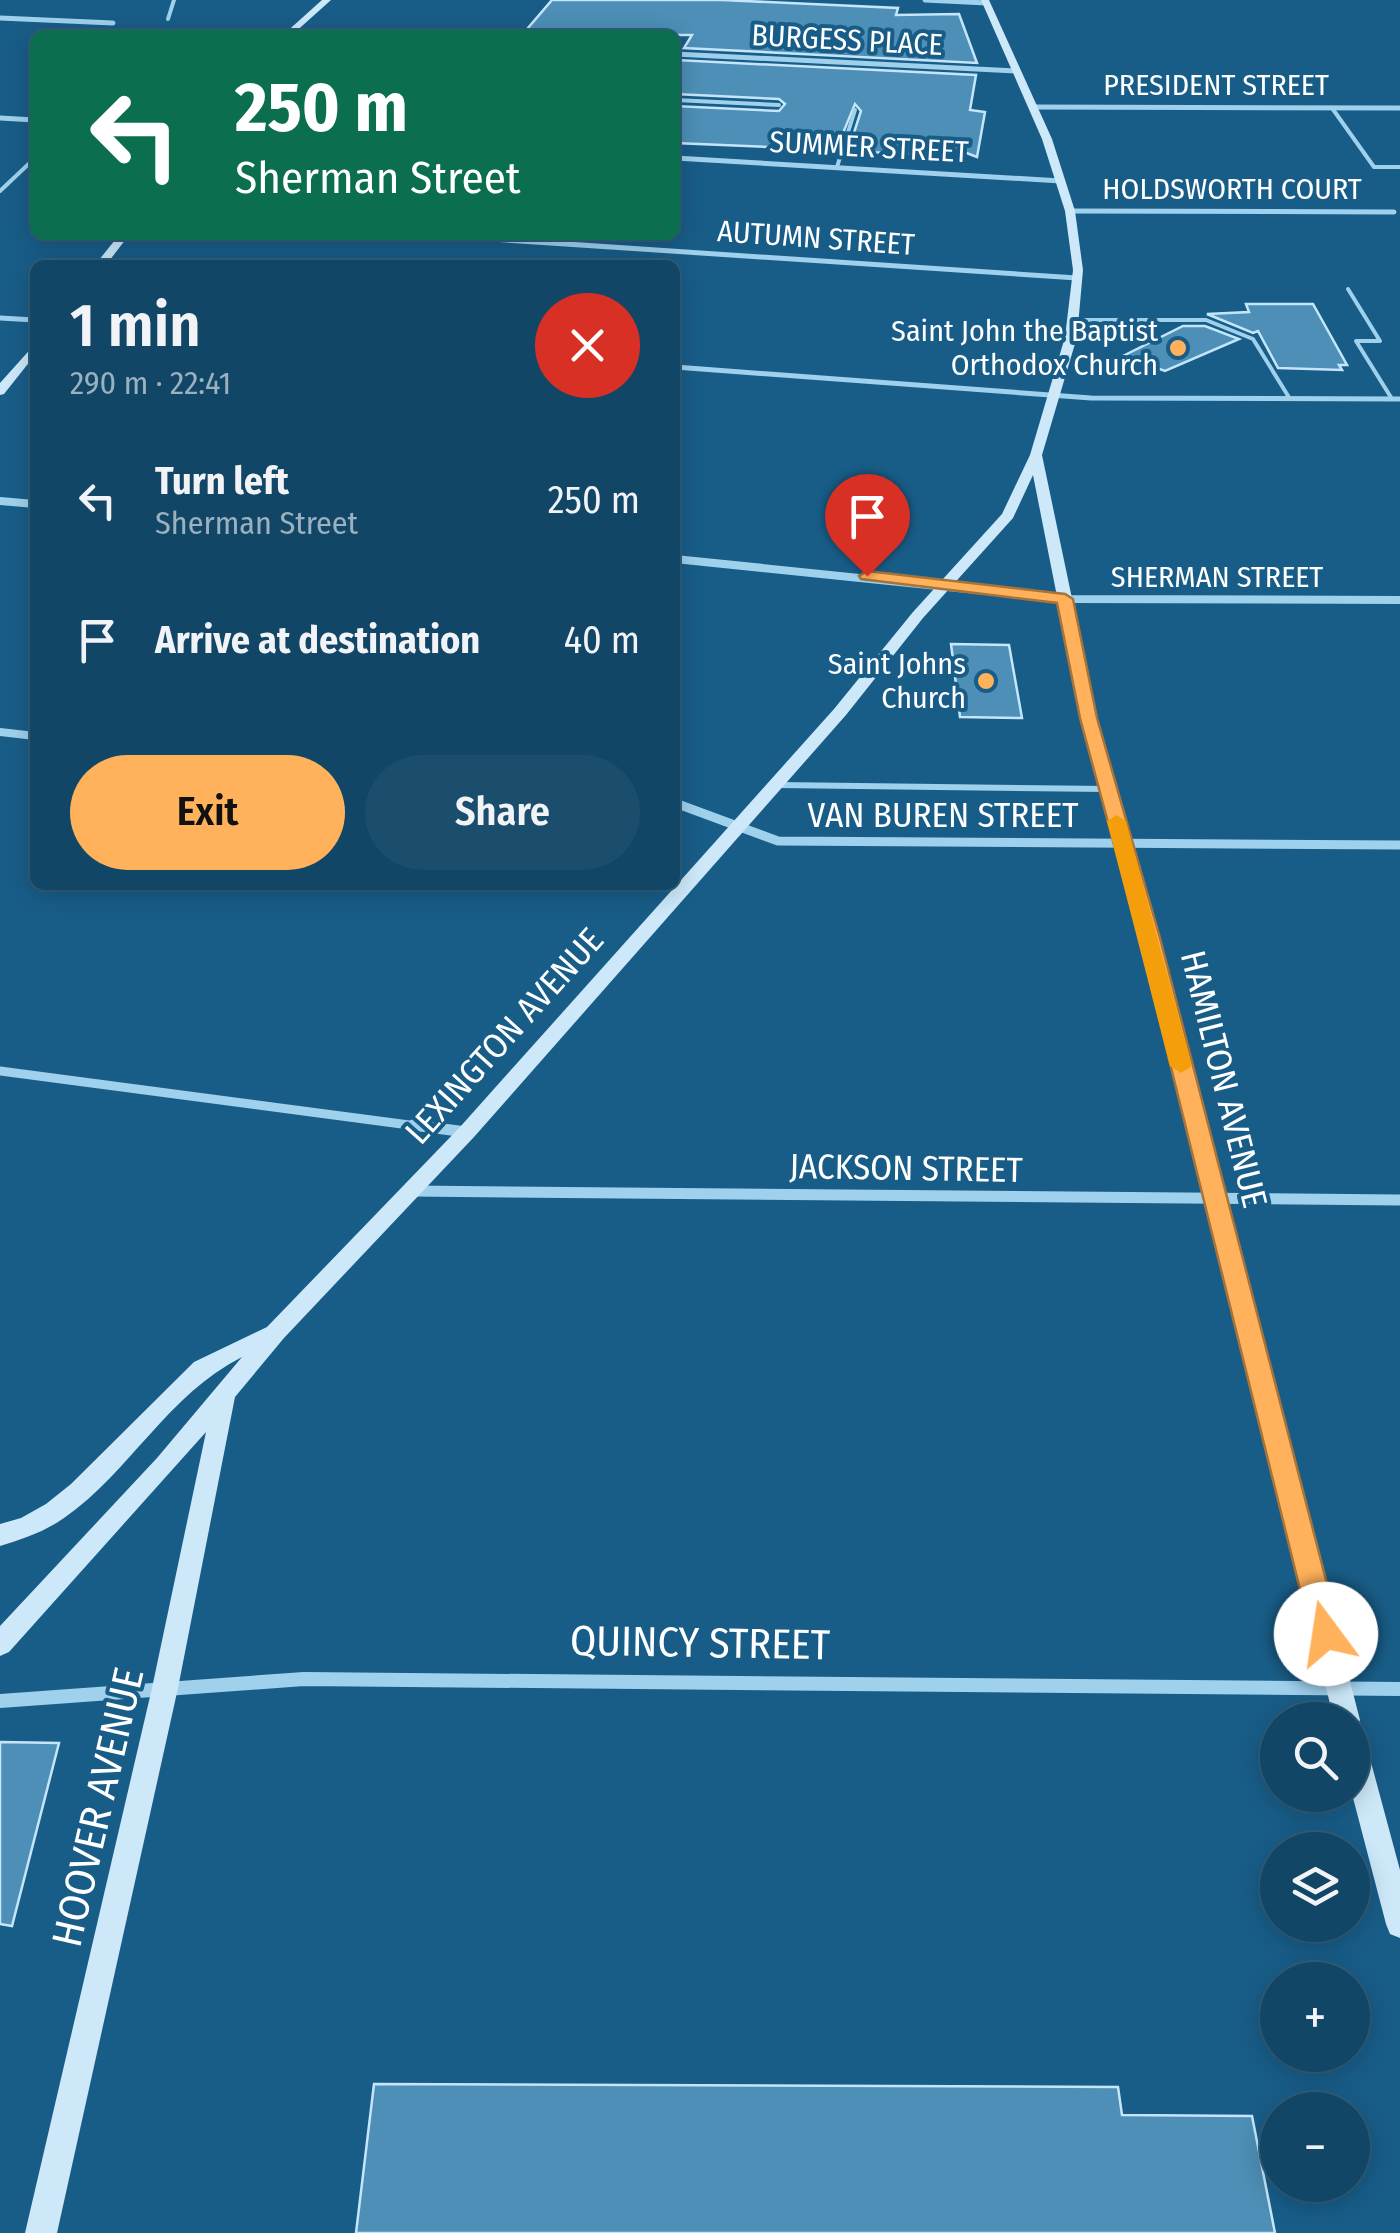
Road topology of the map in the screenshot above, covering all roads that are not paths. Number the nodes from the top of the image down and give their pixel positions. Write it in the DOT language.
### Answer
graph roads {
  1 [pos="174,0"];
  2 [pos="327,0"];
  3 [pos="925,0"];
  4 [pos="986,2"];
  5 [pos="0,18"];
  6 [pos="168,19"];
  7 [pos="112,24"];
  8 [pos="293,30"];
  9 [pos="680,54"];
  10 [pos="1016,71"];
  11 [pos="680,100"];
  12 [pos="778,105"];
  13 [pos="1032,107"];
  14 [pos="1332,108"];
  15 [pos="1400,108"];
  16 [pos="855,110"];
  17 [pos="0,118"];
  18 [pos="30,118"];
  19 [pos="680,158"];
  20 [pos="30,163"];
  21 [pos="837,168"];
  22 [pos="1400,168"];
  23 [pos="1061,181"];
  24 [pos="0,191"];
  25 [pos="1070,211"];
  26 [pos="1394,212"];
  27 [pos="120,240"];
  28 [pos="507,240"];
  29 [pos="104,260"];
  30 [pos="1077,278"];
  31 [pos="1348,289"];
  32 [pos="0,318"];
  33 [pos="30,320"];
  34 [pos="1073,320"];
  35 [pos="30,353"];
  36 [pos="680,367"];
  37 [pos="0,391"];
  38 [pos="1054,395"];
  39 [pos="1290,399"];
  40 [pos="1396,399"];
  41 [pos="1036,455"];
  42 [pos="0,500"];
  43 [pos="30,503"];
  44 [pos="680,560"];
  45 [pos="944,586"];
  46 [pos="1065,599"];
  47 [pos="1400,600"];
  48 [pos="0,732"];
  49 [pos="30,735"];
  50 [pos="773,785"];
  51 [pos="1108,789"];
  52 [pos="680,804"];
  53 [pos="740,825"];
  54 [pos="1123,844"];
  55 [pos="1400,845"];
  56 [pos="0,1071"];
  57 [pos="466,1132"];
  58 [pos="411,1191"];
  59 [pos="1214,1198"];
  60 [pos="1400,1200"];
  61 [pos="276,1332"];
  62 [pos="225,1397"];
  63 [pos="0,1536"];
  64 [pos="0,1644"];
  65 [pos="166,1688"];
  66 [pos="1339,1688"];
  67 [pos="1400,1688"];
  68 [pos="0,1701"];
  69 [pos="1343,1702"];
  70 [pos="1370,1809"];
  71 [pos="1400,1924"];
  72 [pos="41,2233"];
  1 -- 6 [label="lane"];
  2 -- 8 [label="main road"];
  3 -- 4 [label="street"];
  4 -- 10 [label="main road, LEXINGTON AVENUE"];
  5 -- 7 [label="street"];
  9 -- 10 [label="street, BURGESS PLACE"];
  10 -- 13 [label="main road, LEXINGTON AVENUE"];
  11 -- 12 [label="lane"];
  13 -- 14 [label="street, PRESIDENT STREET"];
  13 -- 23 [label="main road, LEXINGTON AVENUE"];
  14 -- 15 [label="street, PRESIDENT STREET"];
  14 -- 22 [label="lane"];
  16 -- 21 [label="lane"];
  17 -- 18 [label="street"];
  19 -- 21 [label="street, SUMMER STREET"];
  20 -- 24 [label="lane"];
  21 -- 23 [label="street, SUMMER STREET"];
  23 -- 25 [label="main road, LEXINGTON AVENUE"];
  25 -- 26 [label="street, HOLDSWORTH COURT"];
  25 -- 30 [label="main road, LEXINGTON AVENUE"];
  27 -- 29 [label="main road"];
  28 -- 30 [label="street, AUTUMN STREET"];
  30 -- 34 [label="main road, LEXINGTON AVENUE"];
  31 -- 40 [label="lane"];
  32 -- 33 [label="street"];
  34 -- 38 [label="main road, LEXINGTON AVENUE"];
  34 -- 39 [label="lane"];
  35 -- 37 [label="main road"];
  36 -- 38 [label="street"];
  38 -- 39 [label="street"];
  38 -- 41 [label="main road, LEXINGTON AVENUE"];
  39 -- 40 [label="street"];
  41 -- 45 [label="main road, LEXINGTON AVENUE"];
  41 -- 46 [label="main road, HAMILTON AVENUE"];
  42 -- 43 [label="street"];
  44 -- 45 [label="street, SHERMAN STREET"];
  45 -- 46 [label="street, SHERMAN STREET"];
  45 -- 50 [label="main road, LEXINGTON AVENUE"];
  46 -- 47 [label="street, SHERMAN STREET"];
  46 -- 51 [label="main road, HAMILTON AVENUE"];
  48 -- 49 [label="street"];
  50 -- 51 [label="lane"];
  50 -- 53 [label="main road, LEXINGTON AVENUE"];
  51 -- 54 [label="main road, HAMILTON AVENUE"];
  52 -- 53 [label="street, VAN BUREN STREET"];
  53 -- 54 [label="street, VAN BUREN STREET"];
  53 -- 57 [label="main road, LEXINGTON AVENUE"];
  54 -- 55 [label="street, VAN BUREN STREET"];
  54 -- 59 [label="main road, HAMILTON AVENUE"];
  56 -- 57 [label="street"];
  57 -- 58 [label="main road, LEXINGTON AVENUE"];
  58 -- 59 [label="street, JACKSON STREET"];
  58 -- 61 [label="main road, LEXINGTON AVENUE"];
  59 -- 60 [label="street, JACKSON STREET"];
  59 -- 66 [label="main road, HAMILTON AVENUE"];
  61 -- 62 [label="main road, LEXINGTON AVENUE"];
  61 -- 63 [label="main road"];
  62 -- 64 [label="main road, LEXINGTON AVENUE"];
  62 -- 65 [label="main road, HOOVER AVENUE"];
  65 -- 66 [label="street, QUINCY STREET"];
  65 -- 68 [label="street, QUINCY STREET"];
  65 -- 72 [label="main road, HOOVER AVENUE"];
  66 -- 67 [label="street, QUINCY STREET"];
  66 -- 69 [label="main road, HAMILTON AVENUE"];
  70 -- 71 [label="main road"];
}
